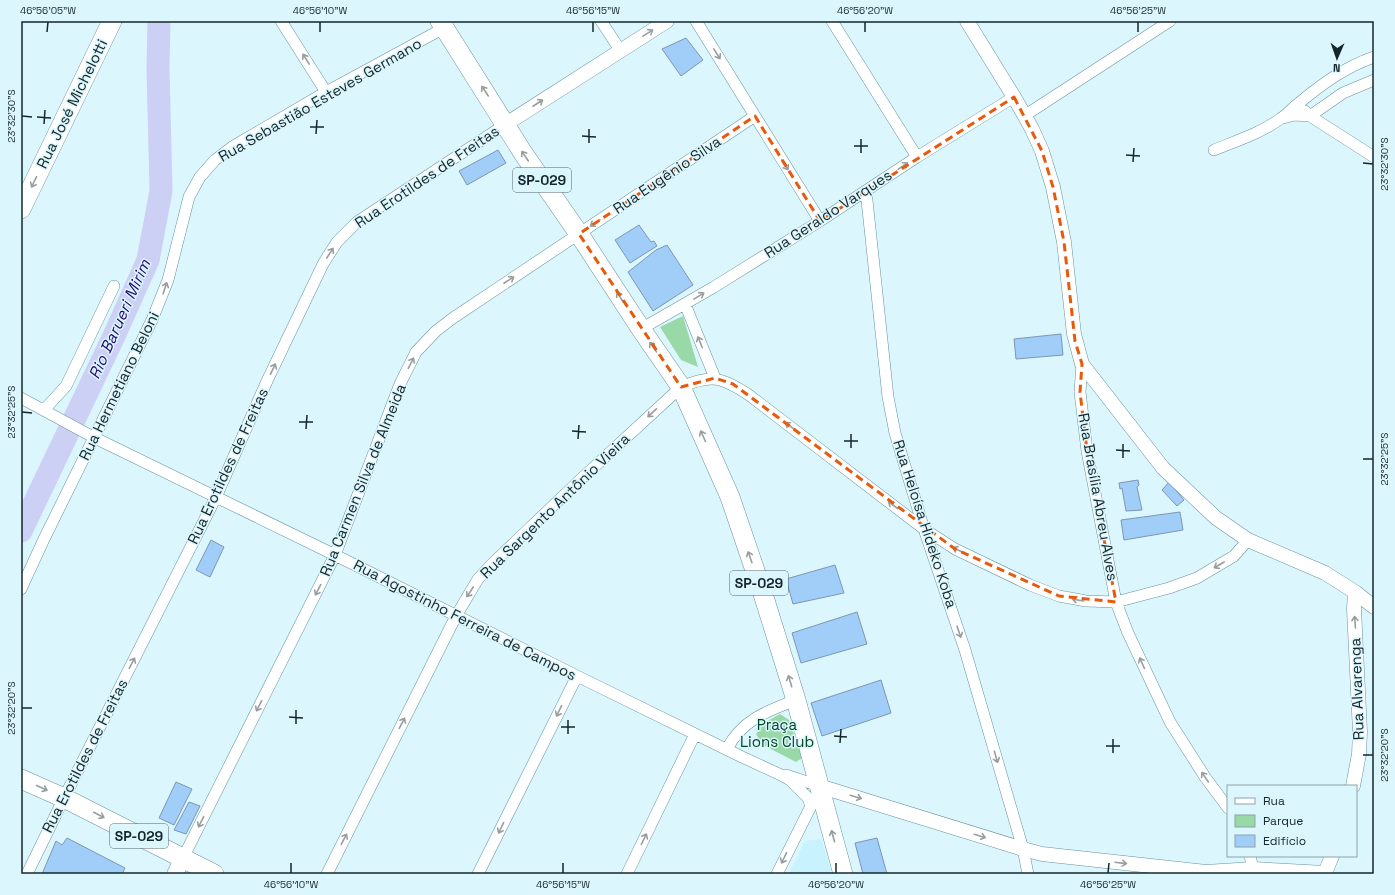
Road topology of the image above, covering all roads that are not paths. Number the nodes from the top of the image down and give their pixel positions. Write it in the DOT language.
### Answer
graph roads {
  1 [pos="112,21"];
  2 [pos="281,21"];
  3 [pos="601,21"];
  4 [pos="667,21"];
  5 [pos="696,21"];
  6 [pos="832,21"];
  7 [pos="967,21"];
  8 [pos="1170,21"];
  9 [pos="442,24"];
  10 [pos="620,50"];
  11 [pos="1374,57"];
  12 [pos="1374,80"];
  13 [pos="326,92"];
  14 [pos="1014,97"];
  15 [pos="1298,103"];
  16 [pos="755,116"];
  17 [pos="1024,116"];
  18 [pos="1310,116"];
  19 [pos="1281,119"];
  20 [pos="506,124"];
  21 [pos="1214,150"];
  22 [pos="916,157"];
  23 [pos="1374,157"];
  24 [pos="200,177"];
  25 [pos="866,191"];
  26 [pos="21,209"];
  27 [pos="820,221"];
  28 [pos="579,234"];
  29 [pos="114,286"];
  30 [pos="686,304"];
  31 [pos="641,329"];
  32 [pos="1082,364"];
  33 [pos="715,378"];
  34 [pos="681,387"];
  35 [pos="21,398"];
  36 [pos="44,410"];
  37 [pos="95,438"];
  38 [pos="216,497"];
  39 [pos="924,529"];
  40 [pos="1248,540"];
  41 [pos="335,556"];
  42 [pos="21,589"];
  43 [pos="1355,592"];
  44 [pos="1116,602"];
  45 [pos="1374,607"];
  46 [pos="456,616"];
  47 [pos="577,676"];
  48 [pos="796,700"];
  49 [pos="695,734"];
  50 [pos="727,749"];
  51 [pos="782,775"];
  52 [pos="21,779"];
  53 [pos="1353,785"];
  54 [pos="814,792"];
  55 [pos="64,798"];
  56 [pos="1227,807"];
  57 [pos="1023,849"];
  58 [pos="1332,857"];
  59 [pos="1252,862"];
  60 [pos="179,866"];
  61 [pos="1233,872"];
  62 [pos="27,874"];
  63 [pos="214,874"];
  64 [pos="326,874"];
  65 [pos="478,874"];
  66 [pos="627,874"];
  67 [pos="777,874"];
  68 [pos="843,874"];
  69 [pos="1028,874"];
  70 [pos="1325,874"];
  1 -- 26 [label="highway, Rua José Michelotti, one-way"];
  13 -- 2 [label="street, one-way"];
  3 -- 10 [label="street"];
  10 -- 4 [label="street, one-way"];
  5 -- 16 [label="street, one-way"];
  6 -- 22 [label="street"];
  7 -- 14 [label="street, Rua Brasília Abreu Alves"];
  8 -- 17 [label="street"];
  9 -- 13 [label="street, Rua Sebastião Esteves Germano"];
  20 -- 9 [label="highway, SP-029, one-way"];
  20 -- 10 [label="street, one-way"];
  11 -- 15 [label="street"];
  12 -- 18 [label="street"];
  13 -- 24 [label="street, Rua Sebastião Esteves Germano"];
  14 -- 17 [label="street, Rua Brasília Abreu Alves"];
  14 -- 22 [label="street, Rua Geraldo Varques"];
  15 -- 18 [label="street"];
  15 -- 19 [label="street"];
  16 -- 27 [label="street, one-way"];
  16 -- 28 [label="street, Rua Eugênio Silva, one-way"];
  17 -- 32 [label="street, Rua Brasília Abreu Alves"];
  18 -- 19 [label="street"];
  18 -- 23 [label="street"];
  19 -- 21 [label="street"];
  28 -- 20 [label="highway, SP-029, one-way"];
  38 -- 20 [label="street, Rua Erotildes de Freitas, one-way"];
  25 -- 22 [label="street, Rua Geraldo Varques, one-way"];
  37 -- 24 [label="street, Rua Hermetiano Beloni, one-way"];
  25 -- 27 [label="street, Rua Geraldo Varques"];
  25 -- 39 [label="street, Rua Heloísa Hideko Koba"];
  30 -- 27 [label="street, Rua Geraldo Varques, one-way"];
  31 -- 28 [label="highway, SP-029, one-way"];
  41 -- 28 [label="street, Rua Carmen Silva de Almeida, one-way"];
  29 -- 36 [label="street"];
  30 -- 31 [label="street, Rua Geraldo Varques"];
  33 -- 30 [label="street, one-way"];
  34 -- 31 [label="highway, SP-029, one-way"];
  32 -- 40 [label="street"];
  32 -- 44 [label="street, Rua Brasília Abreu Alves"];
  33 -- 34 [label="street"];
  39 -- 33 [label="street, one-way"];
  34 -- 46 [label="street, Rua Sargento Antônio Vieira, one-way"];
  48 -- 34 [label="highway, SP-029, one-way"];
  35 -- 36 [label="street, Rua Agostinho Ferreira de Campos"];
  36 -- 37 [label="street, Rua Agostinho Ferreira de Campos"];
  37 -- 38 [label="street, Rua Agostinho Ferreira de Campos"];
  37 -- 42 [label="street, Rua Hermetiano Beloni"];
  38 -- 41 [label="street, Rua Agostinho Ferreira de Campos"];
  55 -- 38 [label="street, Rua Erotildes de Freitas, one-way"];
  44 -- 39 [label="street, one-way"];
  39 -- 57 [label="street, Rua Heloísa Hideko Koba, one-way"];
  40 -- 43 [label="street"];
  40 -- 44 [label="street, one-way"];
  41 -- 46 [label="street, Rua Agostinho Ferreira de Campos"];
  41 -- 60 [label="street, Rua Carmen Silva de Almeida, one-way"];
  43 -- 45 [label="street"];
  53 -- 43 [label="street, Rua Alvarenga, one-way"];
  56 -- 44 [label="street, Rua Brasília Abreu Alves, one-way"];
  46 -- 47 [label="street, Rua Agostinho Ferreira de Campos"];
  64 -- 46 [label="street, Rua Sargento Antônio Vieira, one-way"];
  47 -- 49 [label="street, Rua Agostinho Ferreira de Campos"];
  47 -- 65 [label="street, one-way"];
  48 -- 50 [label="street"];
  48 -- 54 [label="highway, SP-029"];
  49 -- 50 [label="street, Rua Agostinho Ferreira de Campos"];
  66 -- 49 [label="street, one-way"];
  50 -- 51 [label="street, Rua Agostinho Ferreira de Campos"];
  51 -- 54 [label="street, Rua Agostinho Ferreira de Campos"];
  51 -- 54 [label="street"];
  52 -- 55 [label="highway, SP-029, one-way"];
  54 -- 57 [label="street, Rua Agostinho Ferreira de Campos, one-way"];
  54 -- 67 [label="street, one-way"];
  68 -- 54 [label="highway, SP-029, one-way"];
  55 -- 60 [label="highway, SP-029, one-way"];
  55 -- 62 [label="street, Rua Erotildes de Freitas"];
  57 -- 61 [label="street, Rua Agostinho Ferreira de Campos, one-way"];
  57 -- 69 [label="street, Rua Heloísa Hideko Koba"];
  58 -- 70 [label="street"];
  59 -- 61 [label="street, Rua Agostinho Ferreira de Campos"];
  59 -- 70 [label="street, Rua Agostinho Ferreira de Campos"];
  60 -- 63 [label="highway, SP-029"];
}
